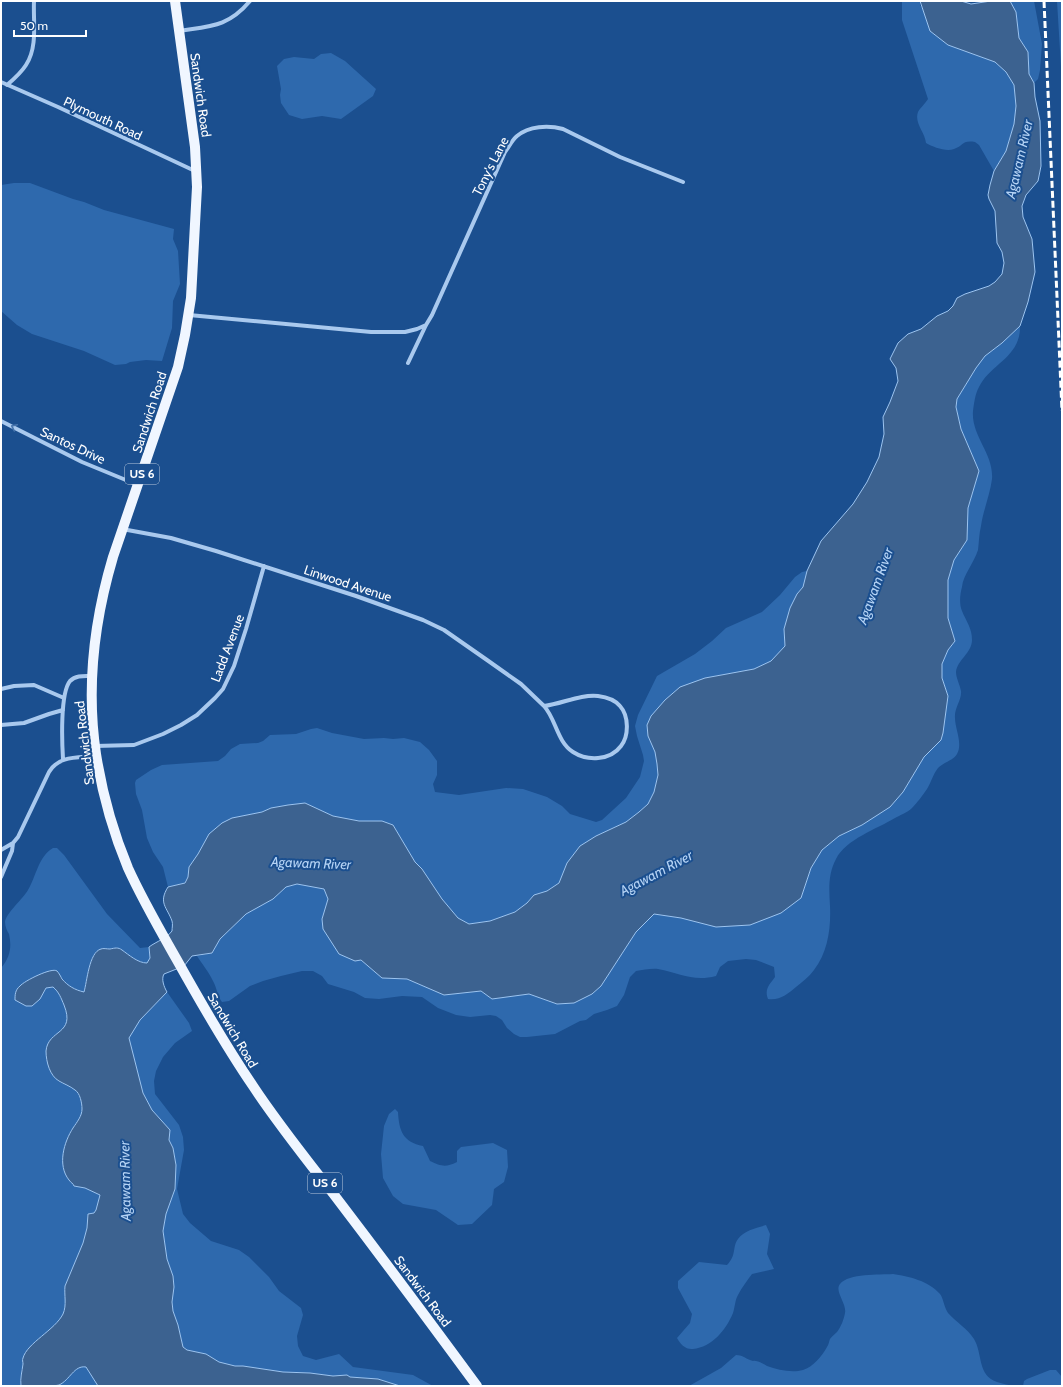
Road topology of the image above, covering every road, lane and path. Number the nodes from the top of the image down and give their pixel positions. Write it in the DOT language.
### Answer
graph roads {
  1 [pos="34,1"];
  2 [pos="175,1"];
  3 [pos="250,1"];
  4 [pos="179,31"];
  5 [pos="1,82"];
  6 [pos="7,85"];
  7 [pos="197,172"];
  8 [pos="683,182"];
  9 [pos="189,315"];
  10 [pos="426,325"];
  11 [pos="408,363"];
  12 [pos="1,421"];
  13 [pos="138,485"];
  14 [pos="122,529"];
  15 [pos="264,566"];
  16 [pos="92,676"];
  17 [pos="1,689"];
  18 [pos="64,698"];
  19 [pos="544,706"];
  20 [pos="64,710"];
  21 [pos="1,725"];
  22 [pos="95,751"];
  23 [pos="63,759"];
  24 [pos="13,843"];
  25 [pos="1,850"];
  26 [pos="1,877"];
  27 [pos="477,1386"];
  1 -- 6 [label="street"];
  2 -- 4 [label="main road, Sandwich Road / US 6"];
  3 -- 4 [label="street"];
  4 -- 7 [label="main road, Sandwich Road / US 6"];
  5 -- 6 [label="street, Plymouth Road"];
  6 -- 7 [label="street, Plymouth Road"];
  7 -- 9 [label="main road, Sandwich Road / US 6"];
  8 -- 10 [label="street, Tony's Lane"];
  9 -- 10 [label="street"];
  9 -- 13 [label="main road, Sandwich Road / US 6"];
  10 -- 11 [label="street, Tony's Lane"];
  13 -- 12 [label="street, Santos Drive, one-way"];
  13 -- 14 [label="main road, Sandwich Road / US 6"];
  14 -- 15 [label="street, Linwood Avenue"];
  14 -- 16 [label="main road, Sandwich Road / US 6"];
  15 -- 19 [label="street, Linwood Avenue"];
  15 -- 22 [label="street, Ladd Avenue"];
  16 -- 18 [label="street"];
  16 -- 22 [label="main road, Sandwich Road / US 6"];
  17 -- 18 [label="street"];
  18 -- 20 [label="street"];
  19 -- 19 [label="street, Linwood Avenue"];
  20 -- 21 [label="street"];
  20 -- 23 [label="street"];
  22 -- 23 [label="street, Ladd Avenue"];
  22 -- 27 [label="main road, Sandwich Road / US 6"];
  23 -- 24 [label="street"];
  24 -- 25 [label="street"];
  24 -- 26 [label="street"];
}
